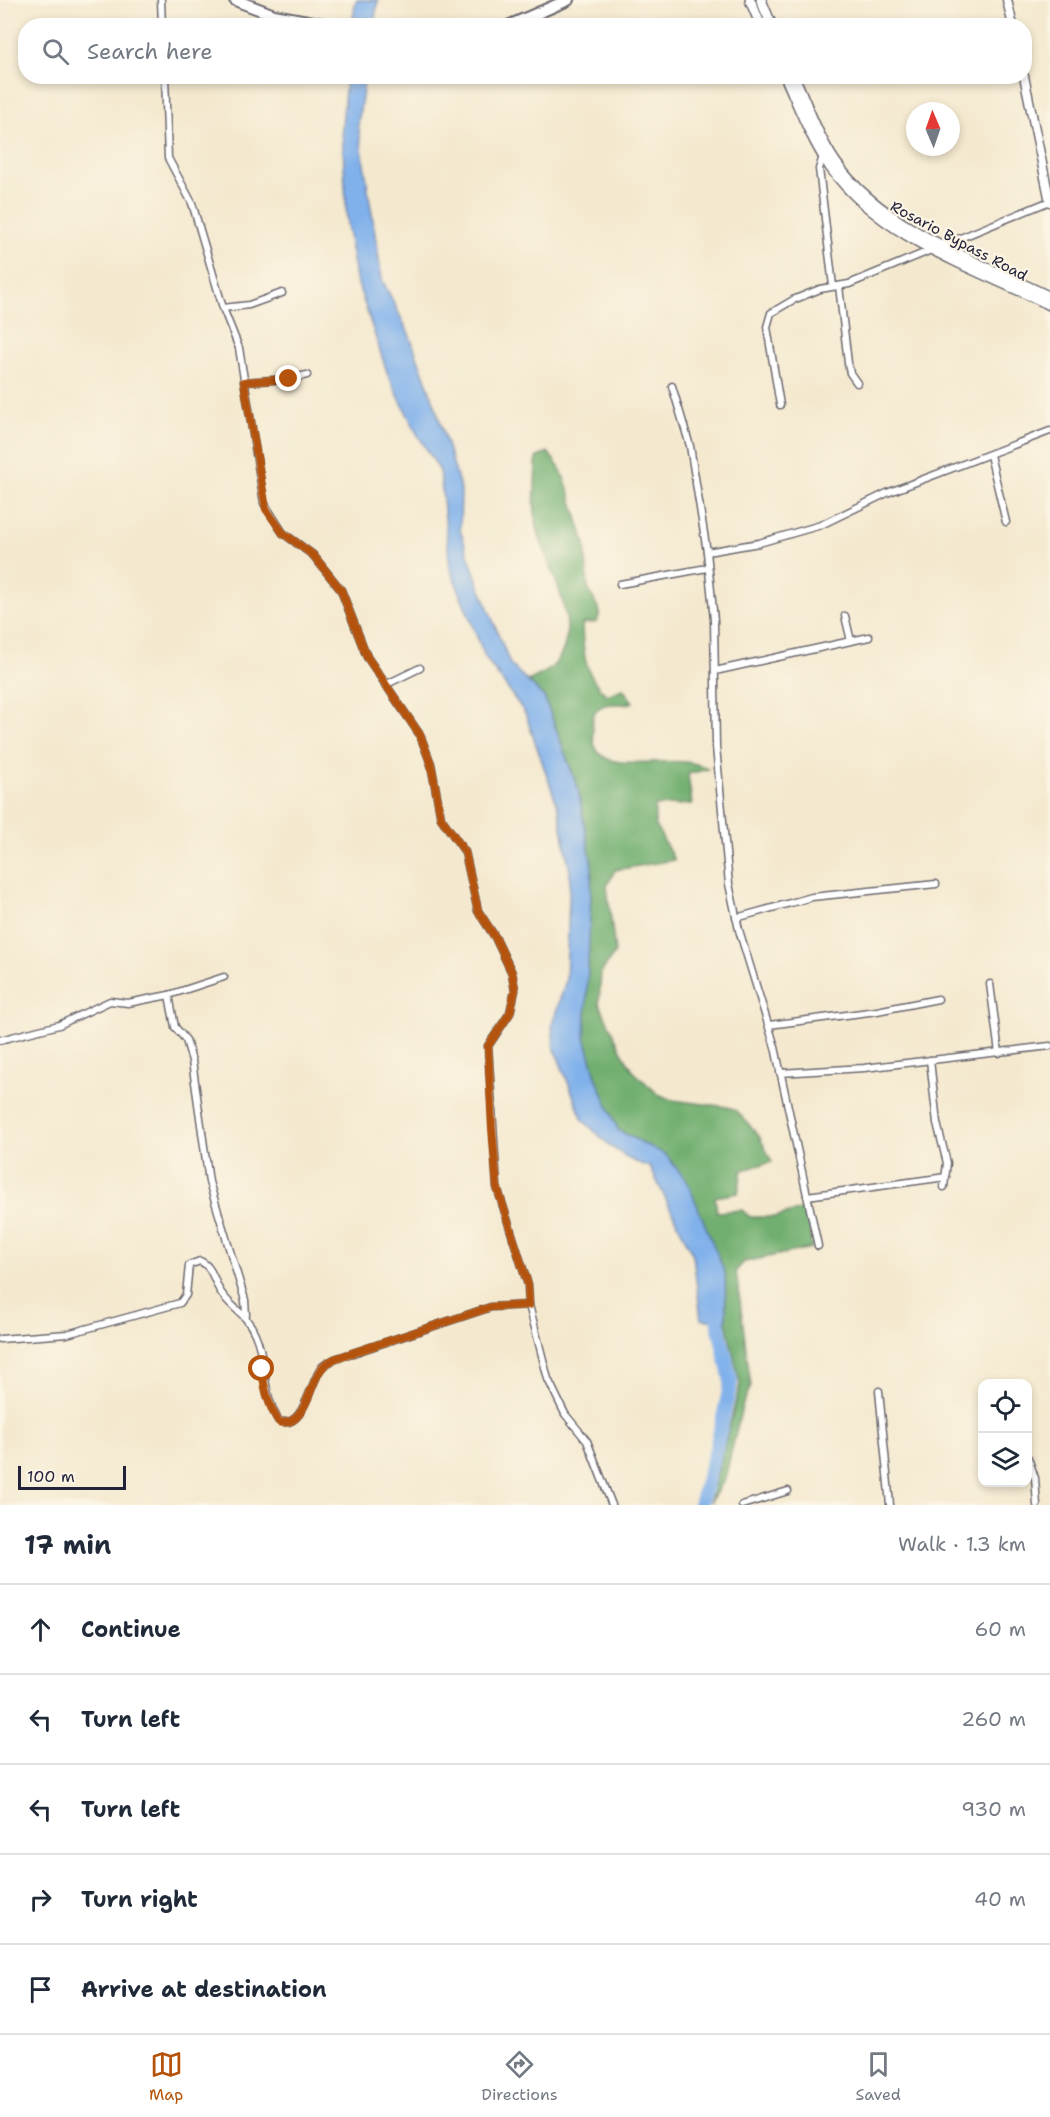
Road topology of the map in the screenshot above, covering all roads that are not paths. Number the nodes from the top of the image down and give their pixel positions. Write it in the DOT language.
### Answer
graph roads {
  1 [pos="161,0"];
  2 [pos="235,0"];
  3 [pos="568,0"];
  4 [pos="750,0"];
  5 [pos="761,0"];
  6 [pos="1007,0"];
  7 [pos="162,18"];
  8 [pos="291,18"];
  9 [pos="526,18"];
  10 [pos="758,18"];
  11 [pos="769,18"];
  12 [pos="1011,18"];
  13 [pos="165,84"];
  14 [pos="789,84"];
  15 [pos="798,84"];
  16 [pos="1026,84"];
  17 [pos="823,155"];
  18 [pos="1050,201"];
  19 [pos="938,246"];
  20 [pos="836,286"];
  21 [pos="282,293"];
  22 [pos="1050,297"];
  23 [pos="1050,305"];
  24 [pos="223,308"];
  25 [pos="307,375"];
  26 [pos="244,382"];
  27 [pos="857,383"];
  28 [pos="672,386"];
  29 [pos="780,405"];
  30 [pos="1050,431"];
  31 [pos="990,455"];
  32 [pos="1006,522"];
  33 [pos="706,552"];
  34 [pos="707,567"];
  35 [pos="620,584"];
  36 [pos="845,616"];
  37 [pos="869,637"];
  38 [pos="851,641"];
  39 [pos="420,668"];
  40 [pos="715,671"];
  41 [pos="385,685"];
  42 [pos="936,884"];
  43 [pos="736,918"];
  44 [pos="224,977"];
  45 [pos="990,984"];
  46 [pos="170,995"];
  47 [pos="938,999"];
  48 [pos="769,1025"];
  49 [pos="0,1040"];
  50 [pos="1050,1046"];
  51 [pos="999,1053"];
  52 [pos="930,1060"];
  53 [pos="780,1073"];
  54 [pos="946,1177"];
  55 [pos="944,1187"];
  56 [pos="807,1196"];
  57 [pos="818,1246"];
  58 [pos="529,1305"];
  59 [pos="246,1315"];
  60 [pos="0,1339"];
  61 [pos="879,1391"];
  62 [pos="1032,1469"];
  63 [pos="788,1491"];
  64 [pos="612,1505"];
  65 [pos="742,1505"];
  66 [pos="890,1505"];
  67 [pos="1037,1505"];
  1 -- 7 [label="street"];
  2 -- 8 [label="highway"];
  3 -- 9 [label="highway"];
  4 -- 10 [label="main road"];
  5 -- 11 [label="main road"];
  6 -- 12 [label="street"];
  13 -- 24 [label="street"];
  14 -- 17 [label="main road, Rosario Bypass Road"];
  15 -- 19 [label="main road, Rosario Bypass Road"];
  16 -- 18 [label="street"];
  17 -- 19 [label="main road, Rosario Bypass Road"];
  17 -- 20 [label="street"];
  18 -- 19 [label="street"];
  19 -- 20 [label="street"];
  19 -- 22 [label="main road, Rosario Bypass Road"];
  19 -- 23 [label="main road, Rosario Bypass Road"];
  20 -- 27 [label="street"];
  20 -- 29 [label="street"];
  21 -- 24 [label="street"];
  24 -- 26 [label="street"];
  25 -- 26 [label="street"];
  26 -- 41 [label="street"];
  28 -- 33 [label="street"];
  30 -- 31 [label="street"];
  31 -- 32 [label="street"];
  31 -- 33 [label="street"];
  33 -- 34 [label="street"];
  34 -- 35 [label="street"];
  34 -- 40 [label="street"];
  36 -- 38 [label="street"];
  37 -- 38 [label="street"];
  38 -- 40 [label="street"];
  39 -- 41 [label="street"];
  40 -- 43 [label="street"];
  41 -- 58 [label="street"];
  42 -- 43 [label="street"];
  43 -- 48 [label="street"];
  44 -- 46 [label="street"];
  45 -- 51 [label="street"];
  46 -- 49 [label="street"];
  46 -- 59 [label="street"];
  47 -- 48 [label="street"];
  48 -- 53 [label="street"];
  50 -- 51 [label="street"];
  51 -- 52 [label="street"];
  52 -- 53 [label="street"];
  52 -- 54 [label="street"];
  53 -- 56 [label="street"];
  54 -- 55 [label="street"];
  54 -- 56 [label="street"];
  56 -- 57 [label="street"];
  58 -- 59 [label="street"];
  58 -- 64 [label="street"];
  59 -- 60 [label="street"];
  61 -- 66 [label="street"];
  62 -- 67 [label="street"];
  63 -- 65 [label="street"];
}
